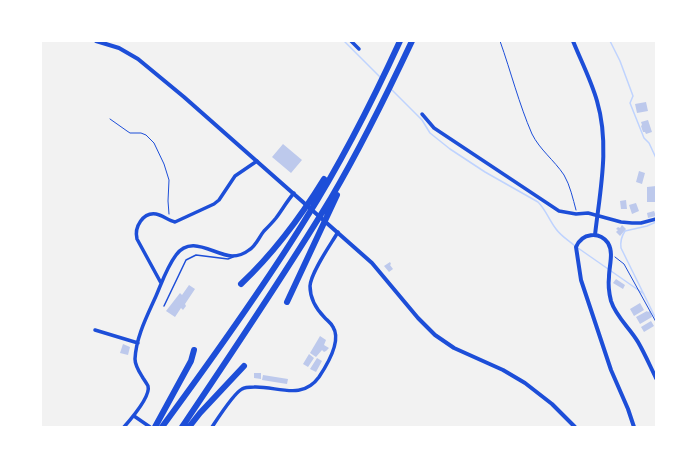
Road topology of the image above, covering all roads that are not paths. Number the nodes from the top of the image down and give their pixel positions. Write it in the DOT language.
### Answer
graph roads {
  1 [pos="96,41"];
  2 [pos="351,41"];
  3 [pos="400,41"];
  4 [pos="412,41"];
  5 [pos="573,41"];
  6 [pos="359,48"];
  7 [pos="368,106"];
  8 [pos="422,114"];
  9 [pos="357,152"];
  10 [pos="257,161"];
  11 [pos="294,193"];
  12 [pos="597,216"];
  13 [pos="656,219"];
  14 [pos="338,232"];
  15 [pos="595,235"];
  16 [pos="236,255"];
  17 [pos="161,283"];
  18 [pos="242,284"];
  19 [pos="287,302"];
  20 [pos="164,306"];
  21 [pos="95,330"];
  22 [pos="138,343"];
  23 [pos="194,350"];
  24 [pos="244,366"];
  25 [pos="656,378"];
  26 [pos="136,417"];
  27 [pos="124,427"];
  28 [pos="150,427"];
  29 [pos="154,427"];
  30 [pos="162,427"];
  31 [pos="182,427"];
  32 [pos="189,427"];
  33 [pos="212,427"];
  34 [pos="575,427"];
  35 [pos="634,427"];
  1 -- 10 [label="street"];
  2 -- 6 [label="street"];
  3 -- 7 [label="highway"];
  4 -- 9 [label="highway"];
  5 -- 12 [label="street"];
  7 -- 18 [label="highway"];
  7 -- 30 [label="highway"];
  8 -- 12 [label="street"];
  9 -- 19 [label="highway"];
  9 -- 31 [label="highway"];
  10 -- 11 [label="street"];
  10 -- 17 [label="street"];
  11 -- 14 [label="street"];
  11 -- 16 [label="street"];
  12 -- 13 [label="street"];
  12 -- 15 [label="street"];
  14 -- 33 [label="street"];
  14 -- 34 [label="street"];
  15 -- 25 [label="street"];
  15 -- 35 [label="street"];
  16 -- 17 [label="street"];
  16 -- 20 [label="lane"];
  17 -- 22 [label="street"];
  21 -- 22 [label="street"];
  22 -- 26 [label="street"];
  23 -- 29 [label="highway"];
  24 -- 32 [label="highway"];
  26 -- 27 [label="street"];
  26 -- 28 [label="street"];
}
